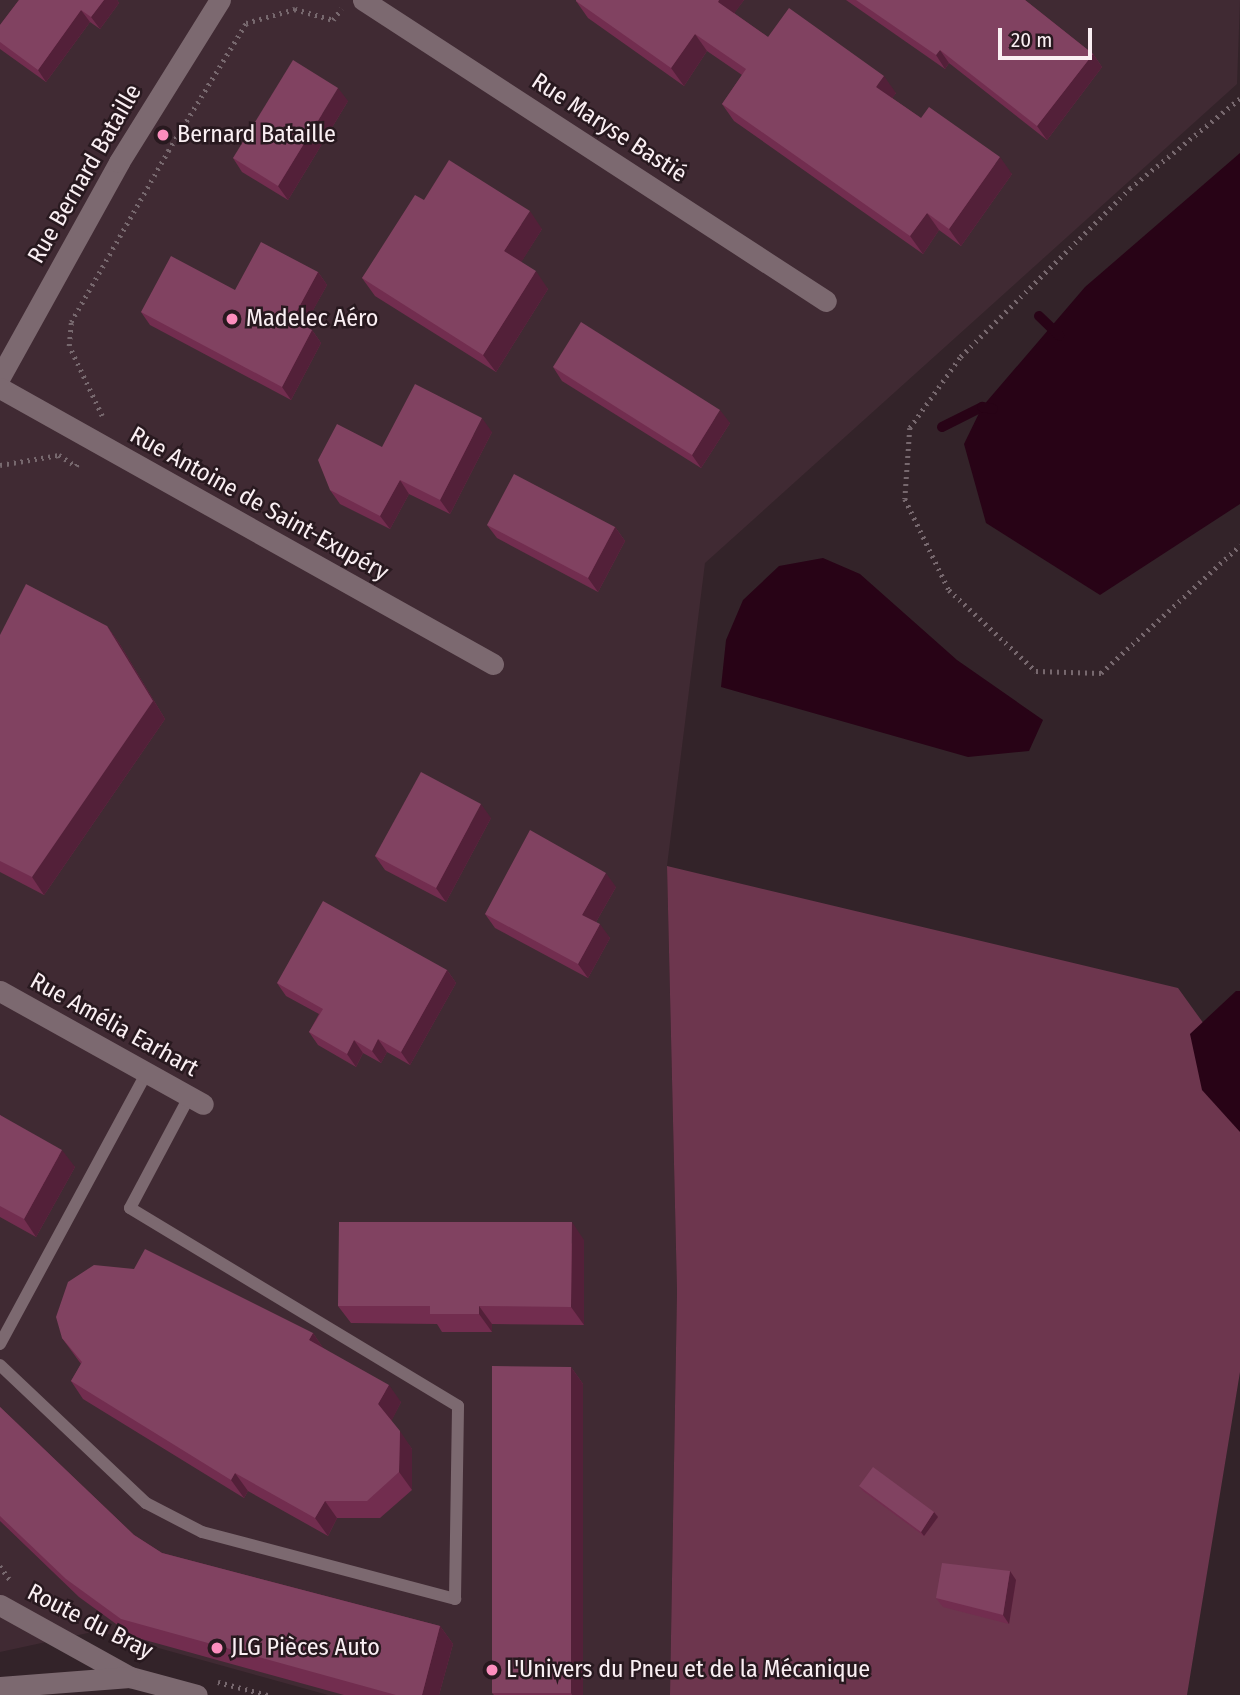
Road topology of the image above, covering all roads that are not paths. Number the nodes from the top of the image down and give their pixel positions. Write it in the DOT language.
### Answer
graph roads {
  1 [pos="220,0"];
  2 [pos="363,0"];
  3 [pos="826,302"];
  4 [pos="0,377"];
  5 [pos="0,388"];
  6 [pos="494,664"];
  7 [pos="0,991"];
  8 [pos="146,1074"];
  9 [pos="196,1101"];
  10 [pos="0,1344"];
  11 [pos="0,1365"];
  12 [pos="0,1605"];
  13 [pos="130,1677"];
  14 [pos="0,1687"];
  15 [pos="197,1695"];
  1 -- 4 [label="street, Rue Bernard Bataille"];
  2 -- 3 [label="street, Rue Maryse Bastié"];
  5 -- 6 [label="street, Rue Antoine de Saint-Exupéry"];
  7 -- 8 [label="street, Rue Amélia Earhart"];
  8 -- 9 [label="street, Rue Amélia Earhart"];
  8 -- 10 [label="lane"];
  9 -- 11 [label="lane"];
  12 -- 13 [label="street, Route du Bray"];
  13 -- 14 [label="street"];
  13 -- 15 [label="street, Route du Bray"];
}
